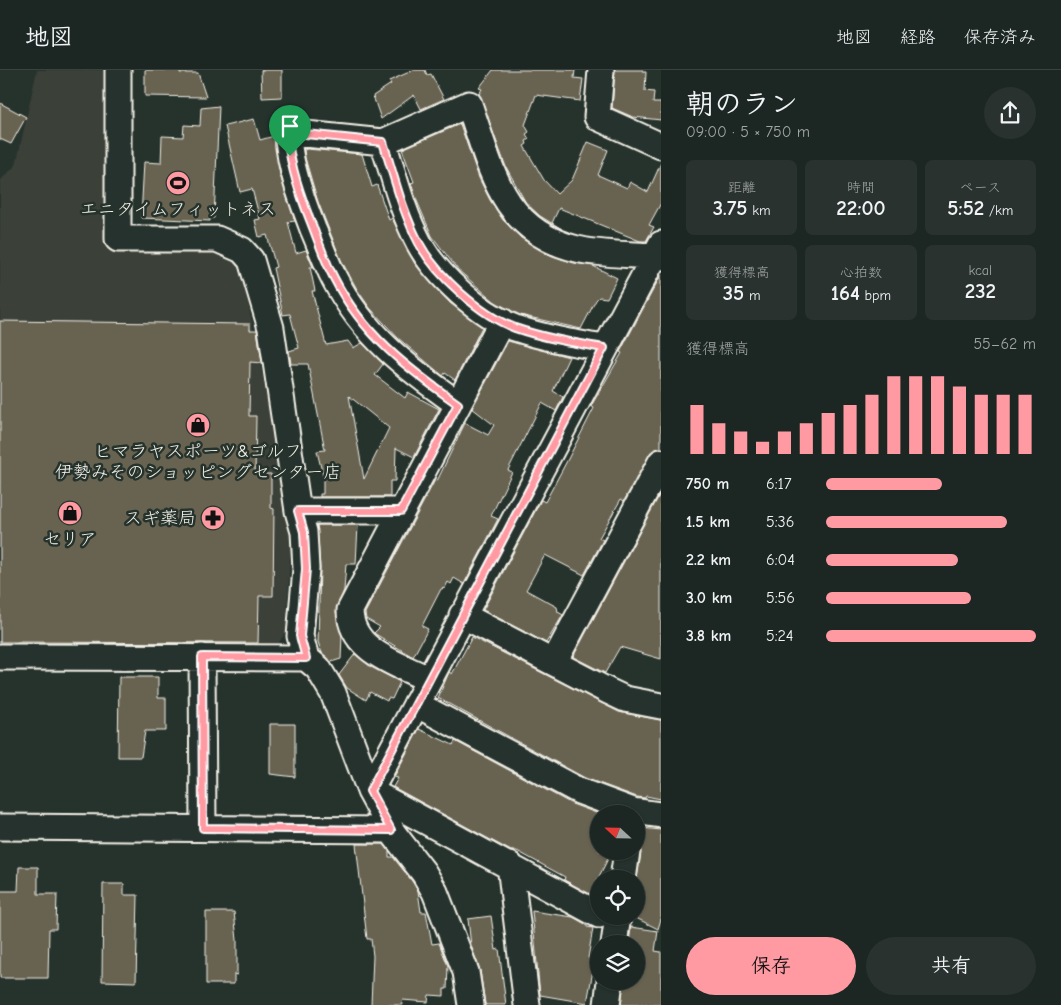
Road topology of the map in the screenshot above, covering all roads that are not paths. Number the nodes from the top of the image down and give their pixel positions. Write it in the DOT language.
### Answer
graph roads {
  1 [pos="118,70"];
  2 [pos="601,70"];
  3 [pos="383,142"];
  4 [pos="661,146"];
  5 [pos="659,252"];
  6 [pos="502,321"];
  7 [pos="604,348"];
  8 [pos="458,404"];
  9 [pos="661,462"];
  10 [pos="298,511"];
  11 [pos="401,511"];
  12 [pos="462,614"];
  13 [pos="0,657"];
  14 [pos="202,657"];
  15 [pos="306,658"];
  16 [pos="554,662"];
  17 [pos="428,679"];
  18 [pos="416,704"];
  19 [pos="661,706"];
  20 [pos="370,791"];
  21 [pos="615,805"];
  22 [pos="645,813"];
  23 [pos="661,815"];
  24 [pos="0,826"];
  25 [pos="203,828"];
  26 [pos="391,830"];
  27 [pos="510,865"];
  28 [pos="590,911"];
  29 [pos="609,990"];
  30 [pos="471,1005"];
  31 [pos="527,1005"];
  32 [pos="607,1005"];
  1 -- 10 [label="street"];
  2 -- 4 [label="street"];
  3 -- 5 [label="street"];
  3 -- 6 [label="street"];
  3 -- 8 [label="street"];
  5 -- 7 [label="street"];
  6 -- 7 [label="street"];
  6 -- 8 [label="street"];
  7 -- 12 [label="street"];
  8 -- 11 [label="street"];
  9 -- 16 [label="street"];
  10 -- 11 [label="street"];
  10 -- 15 [label="street"];
  11 -- 17 [label="street"];
  12 -- 16 [label="street"];
  12 -- 17 [label="street"];
  13 -- 14 [label="street"];
  14 -- 15 [label="street"];
  14 -- 25 [label="street"];
  15 -- 20 [label="street"];
  16 -- 19 [label="street"];
  17 -- 18 [label="street"];
  18 -- 20 [label="street"];
  18 -- 21 [label="street"];
  20 -- 26 [label="street"];
  20 -- 27 [label="street"];
  22 -- 23 [label="street"];
  24 -- 25 [label="street"];
  25 -- 26 [label="street"];
  26 -- 30 [label="street"];
  27 -- 28 [label="street"];
  27 -- 31 [label="street"];
  29 -- 32 [label="street"];
}
